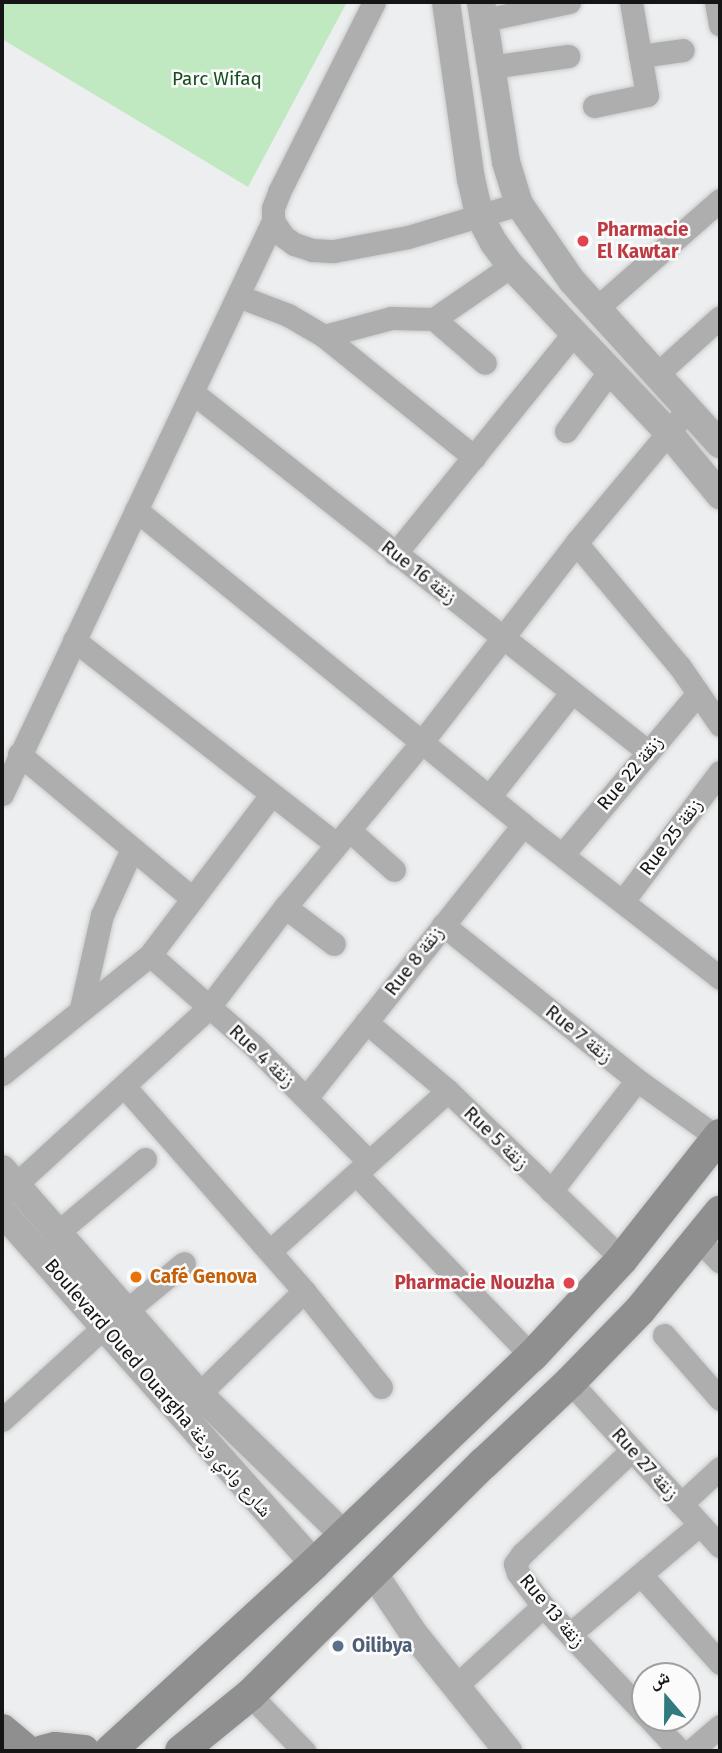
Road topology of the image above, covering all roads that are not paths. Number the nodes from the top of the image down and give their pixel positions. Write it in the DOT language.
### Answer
graph roads {
  1 [pos="374,2"];
  2 [pos="446,2"];
  3 [pos="569,2"];
  4 [pos="631,2"];
  5 [pos="716,2"];
  6 [pos="482,11"];
  7 [pos="720,25"];
  8 [pos="683,50"];
  9 [pos="568,56"];
  10 [pos="640,56"];
  11 [pos="490,67"];
  12 [pos="594,106"];
  13 [pos="720,200"];
  14 [pos="519,204"];
  15 [pos="480,217"];
  16 [pos="274,221"];
  17 [pos="511,267"];
  18 [pos="238,296"];
  19 [pos="598,307"];
  20 [pos="720,317"];
  21 [pos="434,319"];
  22 [pos="574,332"];
  23 [pos="324,336"];
  24 [pos="485,363"];
  25 [pos="608,372"];
  26 [pos="656,375"];
  27 [pos="192,392"];
  28 [pos="688,409"];
  29 [pos="566,431"];
  30 [pos="667,432"];
  31 [pos="720,444"];
  32 [pos="474,457"];
  33 [pos="720,495"];
  34 [pos="136,510"];
  35 [pos="576,543"];
  36 [pos="395,554"];
  37 [pos="503,636"];
  38 [pos="74,640"];
  39 [pos="698,693"];
  40 [pos="571,694"];
  41 [pos="720,725"];
  42 [pos="421,743"];
  43 [pos="647,751"];
  44 [pos="19,754"];
  45 [pos="720,772"];
  46 [pos="2,794"];
  47 [pos="271,795"];
  48 [pos="489,797"];
  49 [pos="523,825"];
  50 [pos="343,837"];
  51 [pos="132,849"];
  52 [pos="563,854"];
  53 [pos="394,870"];
  54 [pos="193,899"];
  55 [pos="623,901"];
  56 [pos="285,907"];
  57 [pos="443,925"];
  58 [pos="334,944"];
  59 [pos="150,955"];
  60 [pos="720,978"];
  61 [pos="209,1007"];
  62 [pos="81,1008"];
  63 [pos="366,1022"];
  64 [pos="2,1074"];
  65 [pos="636,1080"];
  66 [pos="124,1086"];
  67 [pos="447,1091"];
  68 [pos="306,1098"];
  69 [pos="719,1137"];
  70 [pos="145,1159"];
  71 [pos="363,1168"];
  72 [pos="6,1184"];
  73 [pos="551,1191"];
  74 [pos="2,1212"];
  75 [pos="720,1212"];
  76 [pos="57,1233"];
  77 [pos="699,1240"];
  78 [pos="270,1251"];
  79 [pos="622,1259"];
  80 [pos="720,1262"];
  81 [pos="184,1263"];
  82 [pos="304,1290"];
  83 [pos="115,1319"];
  84 [pos="664,1335"];
  85 [pos="532,1356"];
  86 [pos="570,1382"];
  87 [pos="381,1387"];
  88 [pos="199,1394"];
  89 [pos="720,1399"];
  90 [pos="2,1420"];
  91 [pos="632,1450"];
  92 [pos="720,1468"];
  93 [pos="681,1504"];
  94 [pos="700,1524"];
  95 [pos="344,1535"];
  96 [pos="720,1546"];
  97 [pos="314,1564"];
  98 [pos="642,1576"];
  99 [pos="364,1583"];
  100 [pos="543,1605"];
  101 [pos="570,1634"];
  102 [pos="720,1663"];
  103 [pos="458,1685"];
  104 [pos="250,1695"];
  105 [pos="631,1699"];
  106 [pos="720,1726"];
  107 [pos="2,1730"];
  108 [pos="662,1732"];
  109 [pos="504,1750"];
  110 [pos="27,1751"];
  111 [pos="43,1751"];
  112 [pos="84,1751"];
  113 [pos="110,1751"];
  114 [pos="181,1751"];
  115 [pos="304,1751"];
  116 [pos="680,1751"];
  117 [pos="691,1751"];
  1 -- 16 [label="street"];
  2 -- 15 [label="street"];
  3 -- 6 [label="street"];
  4 -- 10 [label="street"];
  5 -- 7 [label="street"];
  6 -- 11 [label="street"];
  8 -- 10 [label="street"];
  9 -- 11 [label="street"];
  10 -- 12 [label="street"];
  11 -- 14 [label="street"];
  13 -- 19 [label="street"];
  14 -- 15 [label="street"];
  14 -- 19 [label="street"];
  15 -- 16 [label="street"];
  15 -- 17 [label="street"];
  16 -- 18 [label="street"];
  17 -- 21 [label="street"];
  17 -- 22 [label="street"];
  18 -- 23 [label="street"];
  18 -- 27 [label="street"];
  19 -- 26 [label="street"];
  20 -- 26 [label="street"];
  21 -- 23 [label="street"];
  21 -- 24 [label="street"];
  22 -- 25 [label="street"];
  22 -- 32 [label="street"];
  23 -- 32 [label="street"];
  25 -- 29 [label="street"];
  25 -- 30 [label="street"];
  26 -- 28 [label="street"];
  27 -- 34 [label="street"];
  27 -- 36 [label="street, Rue 16 زنقة"];
  28 -- 30 [label="street"];
  28 -- 31 [label="street"];
  30 -- 33 [label="street"];
  30 -- 35 [label="street"];
  32 -- 36 [label="street"];
  34 -- 38 [label="street"];
  34 -- 42 [label="street"];
  35 -- 37 [label="street"];
  35 -- 39 [label="street"];
  36 -- 37 [label="street, Rue 16 زنقة"];
  37 -- 40 [label="street, Rue 16 زنقة"];
  37 -- 42 [label="street"];
  38 -- 44 [label="street"];
  38 -- 47 [label="street"];
  39 -- 41 [label="street"];
  39 -- 43 [label="street, Rue 22 زنقة"];
  40 -- 43 [label="street, Rue 16 زنقة"];
  40 -- 48 [label="street"];
  42 -- 48 [label="street"];
  42 -- 50 [label="street"];
  43 -- 52 [label="street, Rue 22 زنقة"];
  44 -- 46 [label="street"];
  44 -- 51 [label="street"];
  45 -- 55 [label="street, Rue 25 زنقة"];
  47 -- 50 [label="street"];
  47 -- 54 [label="street"];
  48 -- 49 [label="street"];
  49 -- 52 [label="street"];
  49 -- 57 [label="street, Rue 8 زنقة"];
  50 -- 53 [label="street"];
  50 -- 56 [label="street"];
  51 -- 54 [label="street"];
  51 -- 62 [label="street"];
  52 -- 55 [label="street"];
  54 -- 59 [label="street"];
  55 -- 60 [label="street"];
  56 -- 58 [label="street"];
  56 -- 61 [label="street"];
  57 -- 63 [label="street, Rue 8 زنقة"];
  57 -- 65 [label="street, Rue 7 زنقة"];
  59 -- 61 [label="street, Rue 4 زنقة"];
  59 -- 62 [label="street"];
  61 -- 66 [label="street"];
  61 -- 68 [label="street, Rue 4 زنقة"];
  62 -- 64 [label="street"];
  63 -- 67 [label="street, Rue 5 زنقة"];
  63 -- 68 [label="street, Rue 8 زنقة"];
  65 -- 69 [label="street, Rue 7 زنقة"];
  65 -- 73 [label="street"];
  66 -- 72 [label="street"];
  66 -- 78 [label="street"];
  67 -- 71 [label="street"];
  67 -- 73 [label="street, Rue 5 زنقة"];
  68 -- 71 [label="street, Rue 4 زنقة"];
  69 -- 79 [label="main road"];
  70 -- 76 [label="street"];
  71 -- 78 [label="street"];
  71 -- 85 [label="street, Rue 4 زنقة"];
  72 -- 76 [label="street, Boulevard Oued Ouargha شارع وادي ورغة"];
  73 -- 79 [label="street, Rue 5 زنقة"];
  74 -- 83 [label="street, Boulevard Oued Ouargha شارع وادي ورغة"];
  75 -- 77 [label="main road"];
  76 -- 83 [label="street, Boulevard Oued Ouargha شارع وادي ورغة"];
  77 -- 80 [label="street"];
  77 -- 86 [label="main road"];
  78 -- 82 [label="street"];
  79 -- 85 [label="main road"];
  81 -- 83 [label="street"];
  82 -- 87 [label="street"];
  82 -- 88 [label="street"];
  83 -- 88 [label="street, Boulevard Oued Ouargha شارع وادي ورغة"];
  83 -- 90 [label="street"];
  83 -- 97 [label="street, Boulevard Oued Ouargha شارع وادي ورغة"];
  84 -- 89 [label="street"];
  85 -- 95 [label="main road"];
  86 -- 91 [label="street, Rue 27 زنقة"];
  86 -- 99 [label="main road"];
  88 -- 95 [label="street, Boulevard Oued Ouargha شارع وادي ورغة"];
  91 -- 93 [label="street, Rue 27 زنقة"];
  91 -- 100 [label="street, Rue 13 زنقة"];
  92 -- 93 [label="street"];
  93 -- 94 [label="street, Rue 27 زنقة"];
  94 -- 96 [label="street, Rue 27 زنقة"];
  94 -- 98 [label="street"];
  95 -- 97 [label="main road"];
  97 -- 113 [label="main road"];
  98 -- 101 [label="street"];
  98 -- 102 [label="street"];
  99 -- 103 [label="street"];
  99 -- 104 [label="main road"];
  100 -- 101 [label="street, Rue 13 زنقة"];
  100 -- 103 [label="street"];
  101 -- 105 [label="street, Rue 13 زنقة"];
  103 -- 109 [label="street"];
  104 -- 114 [label="main road"];
  104 -- 115 [label="street"];
  106 -- 117 [label="street"];
  107 -- 110 [label="main road"];
  108 -- 116 [label="street"];
  111 -- 112 [label="main road"];
}
